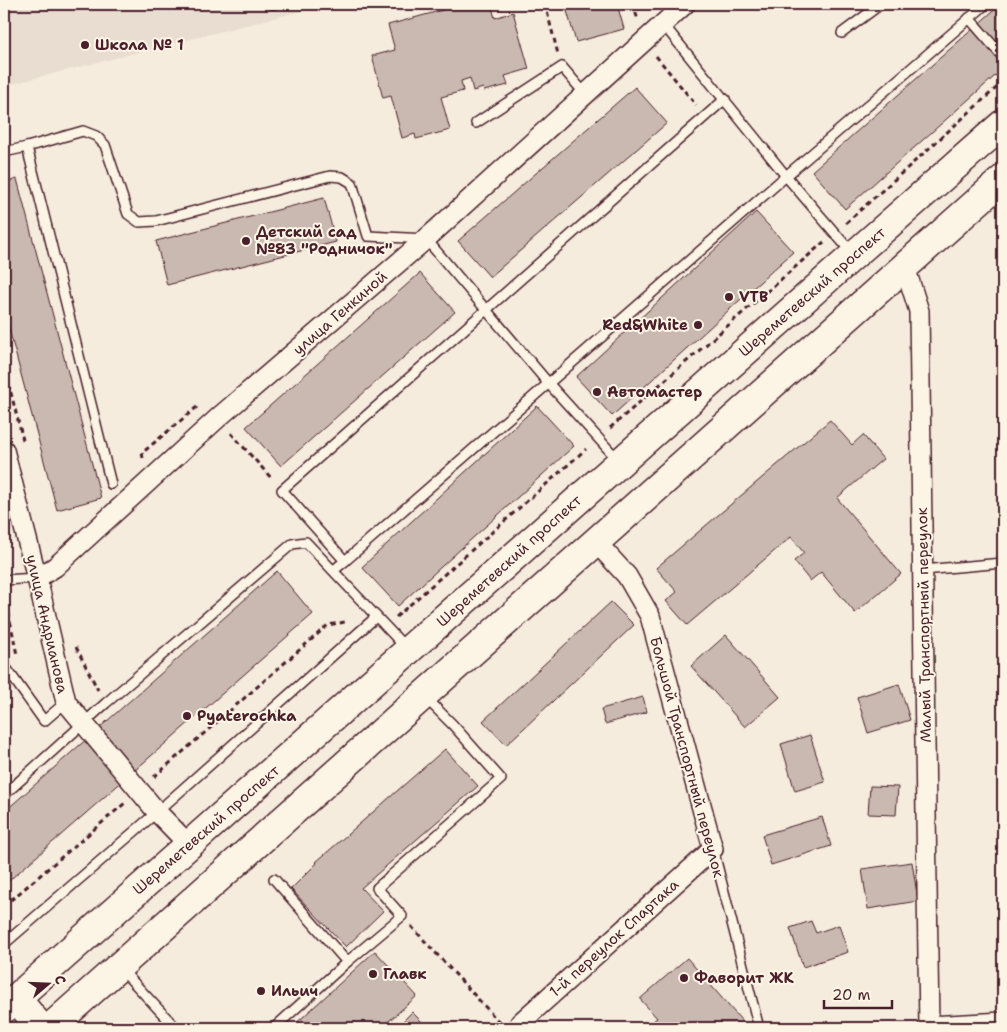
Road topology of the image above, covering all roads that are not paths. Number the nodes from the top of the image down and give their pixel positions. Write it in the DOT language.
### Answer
graph roads {
  1 [pos="685,4"];
  2 [pos="881,4"];
  3 [pos="986,4"];
  4 [pos="970,18"];
  5 [pos="663,24"];
  6 [pos="842,33"];
  7 [pos="1003,57"];
  8 [pos="586,95"];
  9 [pos="725,99"];
  10 [pos="476,123"];
  11 [pos="1003,124"];
  12 [pos="27,147"];
  13 [pos="4,152"];
  14 [pos="786,176"];
  15 [pos="1003,179"];
  16 [pos="878,234"];
  17 [pos="426,239"];
  18 [pos="854,255"];
  19 [pos="906,267"];
  20 [pos="486,309"];
  21 [pos="549,384"];
  22 [pos="4,450"];
  23 [pos="620,462"];
  24 [pos="111,484"];
  25 [pos="567,510"];
  26 [pos="596,542"];
  27 [pos="345,561"];
  28 [pos="1003,563"];
  29 [pos="334,570"];
  30 [pos="923,570"];
  31 [pos="37,578"];
  32 [pos="4,580"];
  33 [pos="376,617"];
  34 [pos="409,651"];
  35 [pos="4,665"];
  36 [pos="424,696"];
  37 [pos="66,702"];
  38 [pos="83,724"];
  39 [pos="4,795"];
  40 [pos="157,812"];
  41 [pos="189,845"];
  42 [pos="712,849"];
  43 [pos="274,879"];
  44 [pos="4,944"];
  45 [pos="347,962"];
  46 [pos="119,967"];
  47 [pos="10,1004"];
  48 [pos="1003,1017"];
  49 [pos="929,1025"];
  50 [pos="522,1026"];
  51 [pos="41,1028"];
  52 [pos="50,1028"];
  53 [pos="176,1028"];
  54 [pos="274,1028"];
  55 [pos="759,1028"];
  1 -- 5 [label="street, улица Генкиной"];
  2 -- 6 [label="lane"];
  3 -- 4 [label="lane"];
  4 -- 7 [label="lane"];
  4 -- 14 [label="lane"];
  5 -- 8 [label="street, улица Генкиной"];
  5 -- 9 [label="lane"];
  8 -- 10 [label="lane"];
  8 -- 17 [label="street, улица Генкиной"];
  9 -- 14 [label="lane"];
  9 -- 20 [label="lane"];
  11 -- 16 [label="main road, Шереметевский проспект"];
  12 -- 13 [label="lane"];
  12 -- 17 [label="lane"];
  12 -- 24 [label="lane"];
  14 -- 18 [label="lane"];
  14 -- 21 [label="lane"];
  15 -- 19 [label="main road"];
  16 -- 18 [label="main road, Шереметевский проспект"];
  16 -- 19 [label="main road, Малый Транспортный переулок"];
  17 -- 20 [label="lane"];
  17 -- 31 [label="street, улица Генкиной"];
  18 -- 23 [label="main road, Шереметевский проспект"];
  19 -- 26 [label="main road"];
  19 -- 30 [label="street, Малый Транспортный переулок"];
  20 -- 21 [label="lane"];
  20 -- 27 [label="lane"];
  21 -- 23 [label="lane"];
  21 -- 27 [label="lane"];
  22 -- 31 [label="street, улица Андрианова"];
  23 -- 25 [label="main road, Шереметевский проспект"];
  25 -- 26 [label="main road, Большой Транспортный переулок"];
  25 -- 34 [label="main road, Шереметевский проспект"];
  26 -- 36 [label="main road"];
  26 -- 42 [label="street, Большой Транспортный переулок"];
  27 -- 29 [label="lane"];
  28 -- 30 [label="lane"];
  29 -- 33 [label="lane"];
  29 -- 38 [label="lane"];
  30 -- 49 [label="street, Малый Транспортный переулок"];
  31 -- 32 [label="lane"];
  31 -- 37 [label="street, улица Андрианова"];
  33 -- 34 [label="lane"];
  33 -- 40 [label="lane"];
  34 -- 41 [label="main road, Шереметевский проспект"];
  35 -- 37 [label="lane"];
  36 -- 45 [label="lane"];
  36 -- 46 [label="main road"];
  37 -- 38 [label="street, улица Андрианова"];
  38 -- 39 [label="lane"];
  38 -- 40 [label="street, улица Андрианова"];
  40 -- 41 [label="street, улица Андрианова"];
  40 -- 44 [label="lane"];
  41 -- 47 [label="main road, Шереметевский проспект"];
  42 -- 50 [label="street, 1-й переулок Спартака"];
  42 -- 55 [label="lane, Большой Транспортный переулок"];
  43 -- 45 [label="lane"];
  45 -- 54 [label="lane"];
  46 -- 52 [label="main road"];
  46 -- 53 [label="lane"];
  47 -- 51 [label="main road, Шереметевский проспект"];
  48 -- 49 [label="lane"];
}
